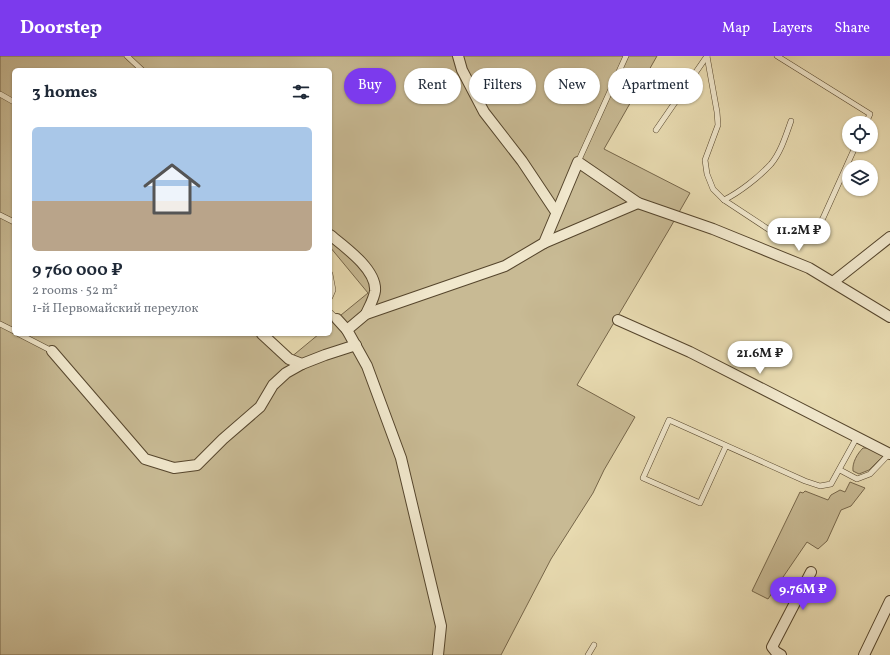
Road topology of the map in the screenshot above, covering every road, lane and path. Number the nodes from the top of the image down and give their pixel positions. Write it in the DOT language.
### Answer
graph roads {
  1 [pos="126,56"];
  2 [pos="458,56"];
  3 [pos="626,56"];
  4 [pos="707,56"];
  5 [pos="777,56"];
  6 [pos="140,68"];
  7 [pos="0,94"];
  8 [pos="12,101"];
  9 [pos="869,116"];
  10 [pos="791,121"];
  11 [pos="656,130"];
  12 [pos="853,152"];
  13 [pos="578,162"];
  14 [pos="724,200"];
  15 [pos="638,203"];
  16 [pos="556,212"];
  17 [pos="0,215"];
  18 [pos="12,221"];
  19 [pos="332,237"];
  20 [pos="890,237"];
  21 [pos="544,243"];
  22 [pos="833,282"];
  23 [pos="366,314"];
  24 [pos="334,315"];
  25 [pos="890,316"];
  26 [pos="618,320"];
  27 [pos="0,324"];
  28 [pos="12,330"];
  29 [pos="346,330"];
  30 [pos="24,336"];
  31 [pos="264,336"];
  32 [pos="356,345"];
  33 [pos="52,351"];
  34 [pos="302,364"];
  35 [pos="857,437"];
  36 [pos="726,446"];
  37 [pos="890,453"];
  38 [pos="840,470"];
  39 [pos="811,572"];
  40 [pos="890,601"];
  41 [pos="594,645"];
  42 [pos="438,655"];
  43 [pos="588,655"];
  44 [pos="782,655"];
  45 [pos="864,655"];
  1 -- 6 [label="lane"];
  2 -- 16 [label="street"];
  3 -- 13 [label="lane"];
  4 -- 11 [label="lane"];
  4 -- 14 [label="lane"];
  5 -- 9 [label="lane"];
  7 -- 8 [label="lane"];
  10 -- 14 [label="lane"];
  12 -- 14 [label="lane"];
  13 -- 15 [label="street"];
  13 -- 16 [label="street"];
  15 -- 21 [label="street"];
  15 -- 22 [label="street"];
  16 -- 21 [label="street"];
  17 -- 18 [label="lane"];
  19 -- 23 [label="street"];
  20 -- 22 [label="street"];
  21 -- 23 [label="street"];
  22 -- 25 [label="street"];
  23 -- 29 [label="street"];
  24 -- 29 [label="street"];
  26 -- 35 [label="street"];
  27 -- 28 [label="lane"];
  29 -- 32 [label="street"];
  30 -- 33 [label="lane"];
  31 -- 34 [label="street"];
  32 -- 34 [label="street"];
  32 -- 42 [label="street"];
  33 -- 34 [label="street"];
  35 -- 37 [label="street"];
  35 -- 38 [label="lane"];
  36 -- 36 [label="lane"];
  36 -- 38 [label="lane"];
  37 -- 38 [label="lane"];
  39 -- 44 [label="street"];
  40 -- 45 [label="street"];
  41 -- 43 [label="lane"];
}
